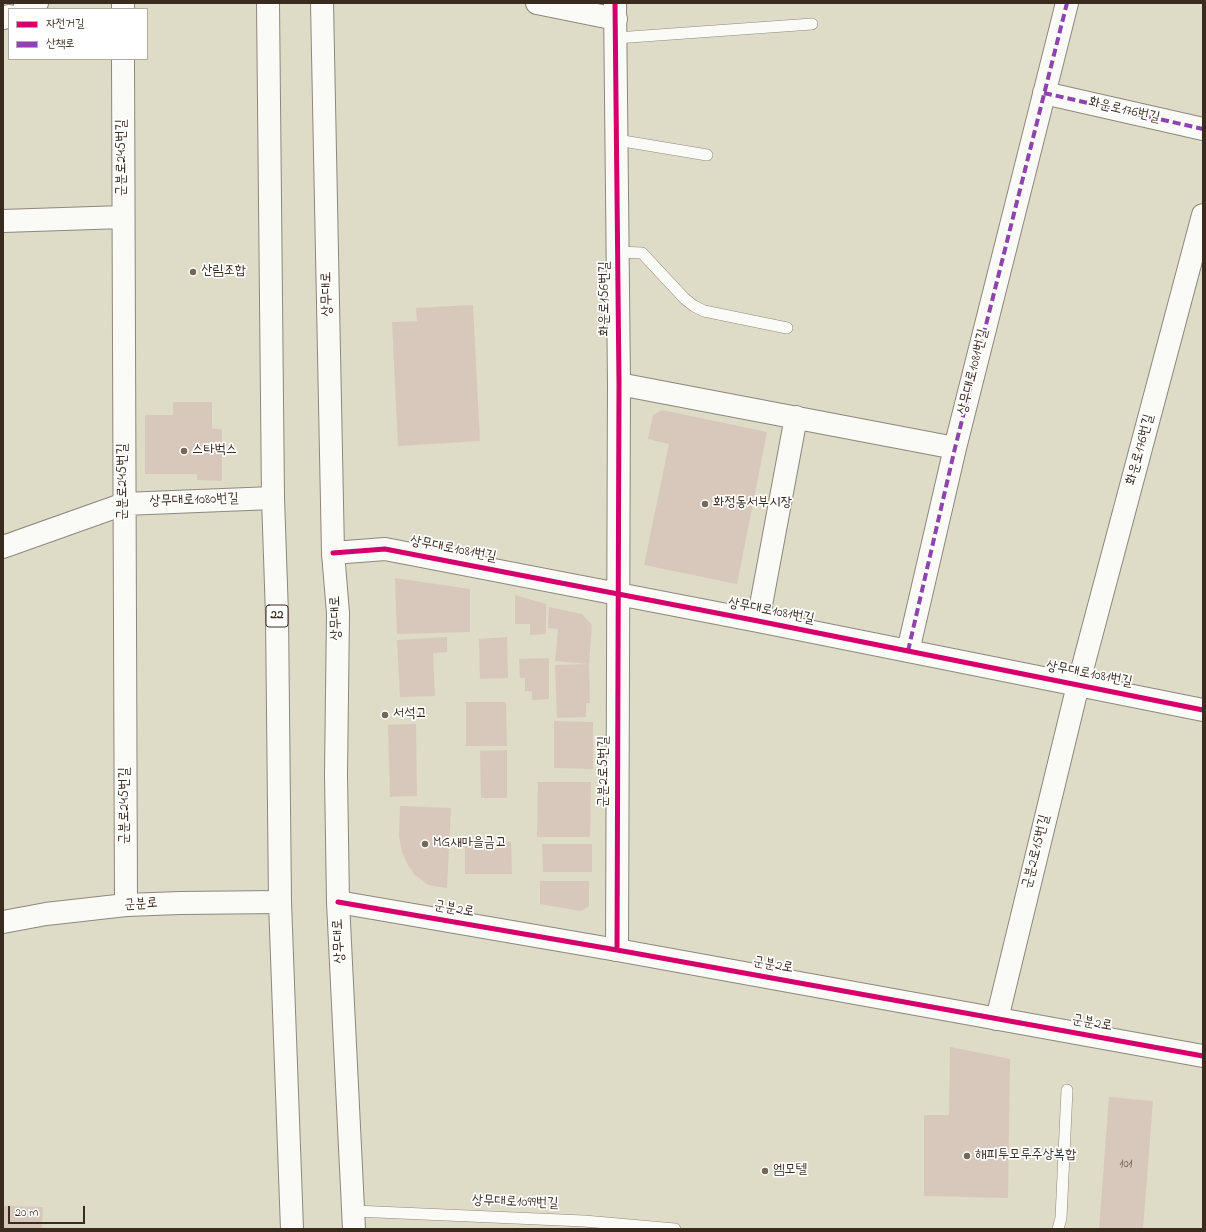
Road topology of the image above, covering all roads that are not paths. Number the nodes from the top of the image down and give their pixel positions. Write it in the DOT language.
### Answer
graph roads {
  1 [pos="37,3"];
  2 [pos="268,3"];
  3 [pos="322,3"];
  4 [pos="537,3"];
  5 [pos="1067,3"];
  6 [pos="26,8"];
  7 [pos="616,20"];
  8 [pos="812,24"];
  9 [pos="123,60"];
  10 [pos="1044,94"];
  11 [pos="1203,129"];
  12 [pos="617,140"];
  13 [pos="707,155"];
  14 [pos="1203,215"];
  15 [pos="122,217"];
  16 [pos="3,221"];
  17 [pos="618,252"];
  18 [pos="787,328"];
  19 [pos="619,384"];
  20 [pos="796,417"];
  21 [pos="955,448"];
  22 [pos="273,498"];
  23 [pos="124,504"];
  24 [pos="3,547"];
  25 [pos="333,553"];
  26 [pos="617,594"];
  27 [pos="758,621"];
  28 [pos="908,651"];
  29 [pos="1078,685"];
  30 [pos="1203,710"];
  31 [pos="280,902"];
  32 [pos="338,902"];
  33 [pos="126,905"];
  34 [pos="3,922"];
  35 [pos="617,950"];
  36 [pos="996,1019"];
  37 [pos="1203,1056"];
  38 [pos="1067,1090"];
  39 [pos="350,1223"];
  40 [pos="292,1229"];
  41 [pos="675,1229"];
  42 [pos="1058,1229"];
  1 -- 6 [label="street"];
  2 -- 22 [label="street, 22"];
  3 -- 25 [label="street, 상무대로"];
  4 -- 7 [label="street"];
  5 -- 10 [label="street, 상무대로1081번길"];
  7 -- 8 [label="lane"];
  7 -- 12 [label="street, 화운로156번길"];
  9 -- 15 [label="street, 군분로245번길"];
  10 -- 11 [label="street, 화운로176번길"];
  10 -- 21 [label="street, 상무대로1081번길"];
  12 -- 13 [label="lane"];
  12 -- 17 [label="street, 화운로156번길"];
  14 -- 29 [label="street, 화운로176번길"];
  15 -- 16 [label="street"];
  15 -- 23 [label="street, 군분로245번길"];
  17 -- 18 [label="lane, 화운로156번길"];
  17 -- 19 [label="street, 화운로156번길"];
  19 -- 20 [label="street"];
  19 -- 26 [label="street, 화운로156번길"];
  20 -- 21 [label="street"];
  20 -- 27 [label="street, 상무대로1081번길"];
  21 -- 28 [label="street, 상무대로1081번길"];
  22 -- 23 [label="street, 상무대로1080번길"];
  22 -- 31 [label="street, 22"];
  23 -- 24 [label="street, 상무대로1080번길"];
  23 -- 33 [label="street, 군분로245번길"];
  25 -- 26 [label="street, 상무대로1081번길"];
  25 -- 32 [label="street, 상무대로"];
  26 -- 27 [label="street, 상무대로1081번길"];
  26 -- 35 [label="street, 군분2로5번길"];
  27 -- 28 [label="street, 상무대로1081번길"];
  28 -- 29 [label="street, 상무대로1081번길"];
  29 -- 30 [label="street, 상무대로1081번길"];
  29 -- 36 [label="street, 군분2로15번길"];
  31 -- 33 [label="street, 군분로"];
  31 -- 40 [label="street, 22"];
  32 -- 35 [label="street, 군분2로"];
  32 -- 39 [label="street, 상무대로"];
  33 -- 34 [label="street, 군분로"];
  35 -- 36 [label="street, 군분2로"];
  36 -- 37 [label="street, 군분2로"];
  38 -- 42 [label="lane"];
  39 -- 41 [label="lane, 상무대로1099번길"];
}
